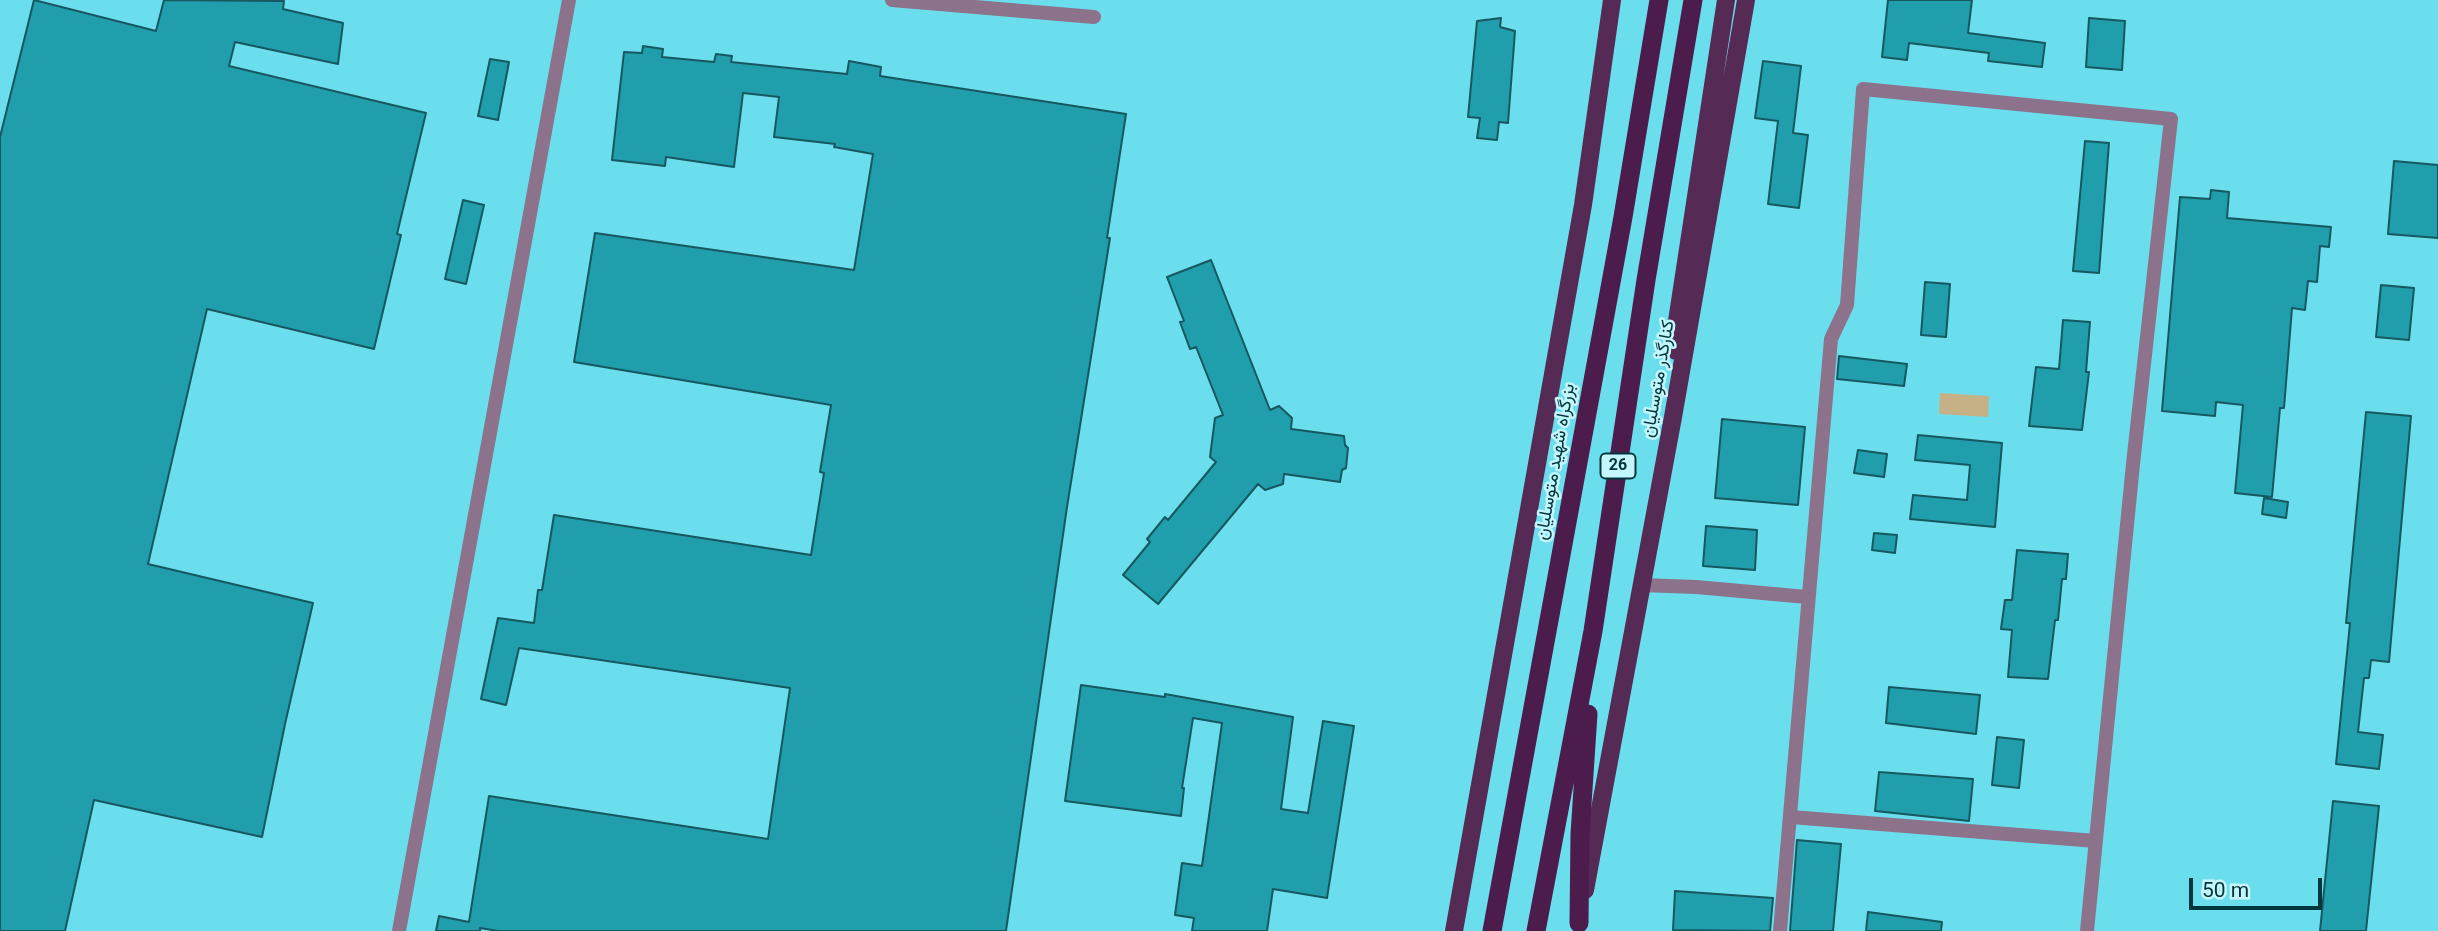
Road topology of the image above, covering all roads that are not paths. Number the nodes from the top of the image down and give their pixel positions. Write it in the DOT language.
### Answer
graph roads {
  1 [pos="569,0"];
  2 [pos="892,0"];
  3 [pos="1612,0"];
  4 [pos="1623,0"];
  5 [pos="1659,0"];
  6 [pos="1693,0"];
  7 [pos="1726,0"];
  8 [pos="1746,0"];
  9 [pos="1094,17"];
  10 [pos="1587,183"];
  11 [pos="1673,417"];
  12 [pos="1641,585"];
  13 [pos="1807,597"];
  14 [pos="1593,631"];
  15 [pos="1791,817"];
  16 [pos="2096,841"];
  17 [pos="1579,927"];
  18 [pos="399,931"];
  19 [pos="1454,931"];
  20 [pos="1492,931"];
  21 [pos="1536,931"];
  22 [pos="1780,931"];
  23 [pos="2087,931"];
  1 -- 18 [label="street"];
  2 -- 9 [label="street"];
  3 -- 10 [label="main road"];
  4 -- 10 [label="main road"];
  5 -- 20 [label="highway, بزرگراه شهید متوسلیان"];
  6 -- 14 [label="highway, 26"];
  7 -- 11 [label="main road"];
  8 -- 11 [label="main road, کنارگذر متوسلیان"];
  10 -- 19 [label="main road"];
  11 -- 12 [label="main road, کنارگذر متوسلیان"];
  12 -- 13 [label="street"];
  12 -- 17 [label="main road, کنارگذر متوسلیان"];
  13 -- 15 [label="street"];
  13 -- 16 [label="street"];
  14 -- 17 [label="highway"];
  14 -- 21 [label="highway, 26"];
  15 -- 16 [label="street"];
  15 -- 22 [label="street"];
  16 -- 23 [label="street"];
}
